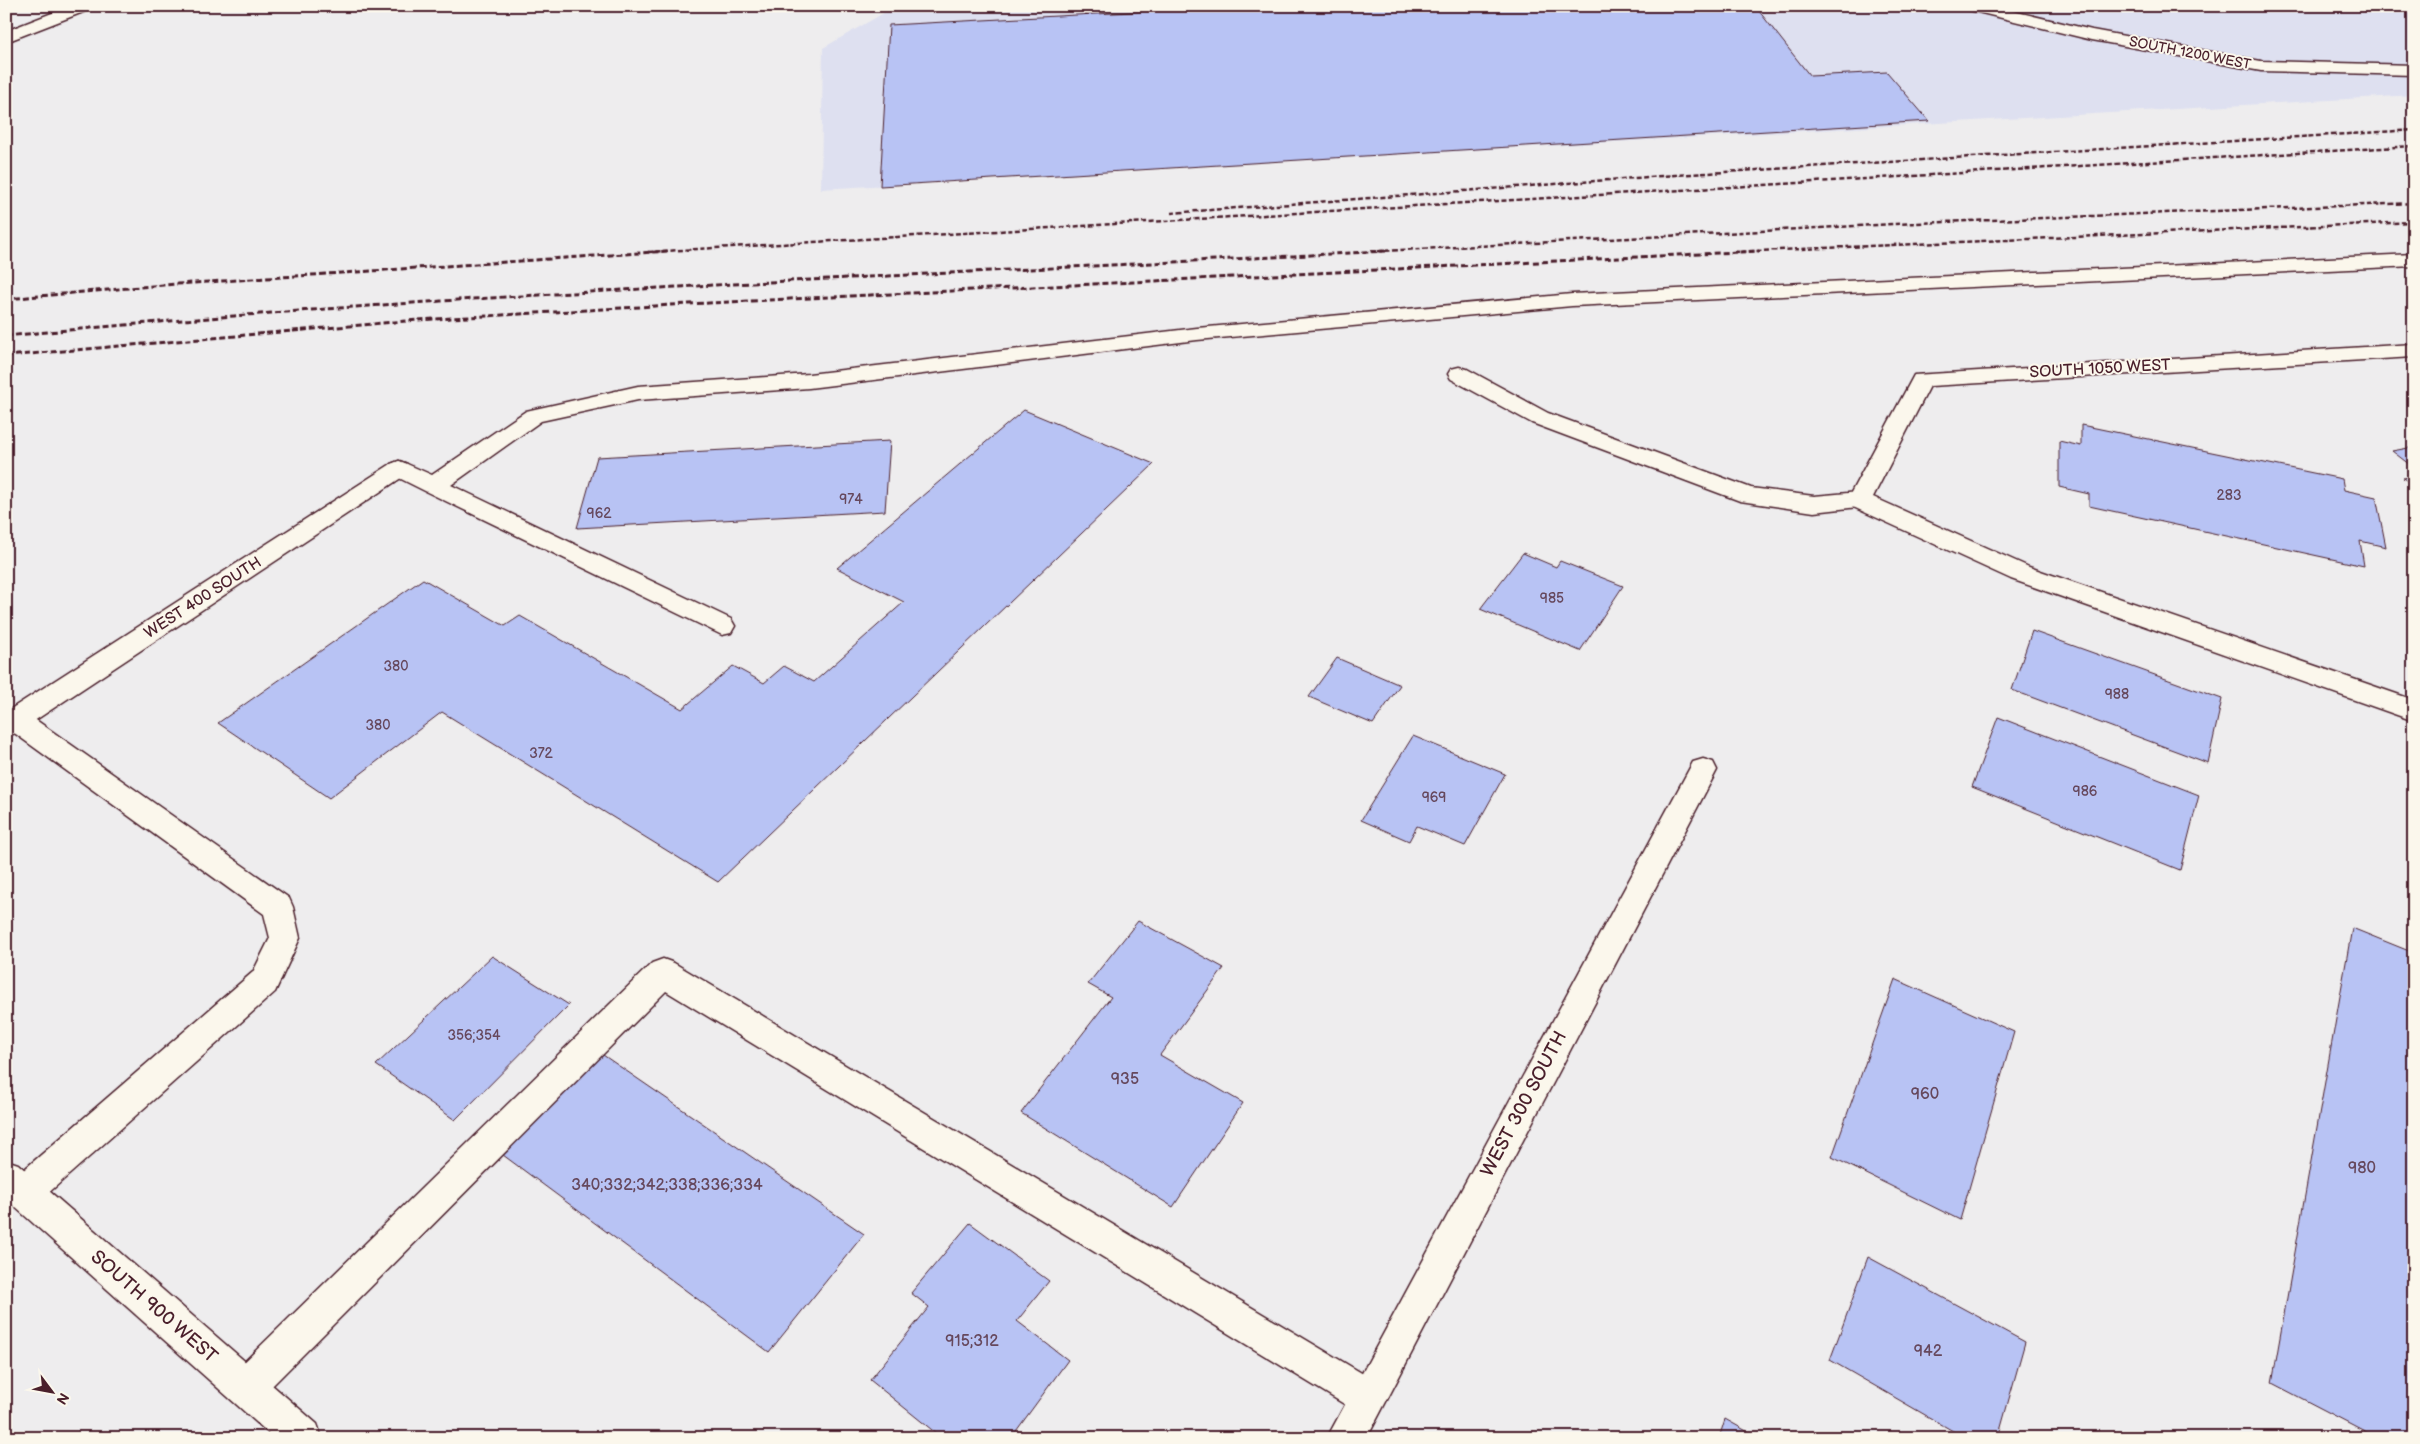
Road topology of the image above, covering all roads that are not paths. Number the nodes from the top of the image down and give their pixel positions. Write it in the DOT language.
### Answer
graph roads {
  1 [pos="85,6"];
  2 [pos="1971,6"];
  3 [pos="6,37"];
  4 [pos="2414,70"];
  5 [pos="2414,260"];
  6 [pos="2414,350"];
  7 [pos="1459,374"];
  8 [pos="433,486"];
  9 [pos="1859,500"];
  10 [pos="722,626"];
  11 [pos="2414,711"];
  12 [pos="11,723"];
  13 [pos="1703,770"];
  14 [pos="15,1184"];
  15 [pos="246,1387"];
  16 [pos="1367,1397"];
  17 [pos="303,1438"];
  18 [pos="1346,1438"];
  1 -- 3 [label="street"];
  2 -- 4 [label="street, SOUTH 1200 WEST"];
  5 -- 8 [label="street"];
  6 -- 9 [label="street, SOUTH 1050 WEST"];
  7 -- 9 [label="street"];
  8 -- 10 [label="street"];
  8 -- 12 [label="street, WEST 400 SOUTH"];
  9 -- 11 [label="street"];
  12 -- 14 [label="street"];
  13 -- 16 [label="street, WEST 300 SOUTH"];
  14 -- 15 [label="street, SOUTH 900 WEST"];
  15 -- 16 [label="street"];
  15 -- 17 [label="street, SOUTH 900 WEST"];
  16 -- 18 [label="street, WEST 300 SOUTH"];
}
